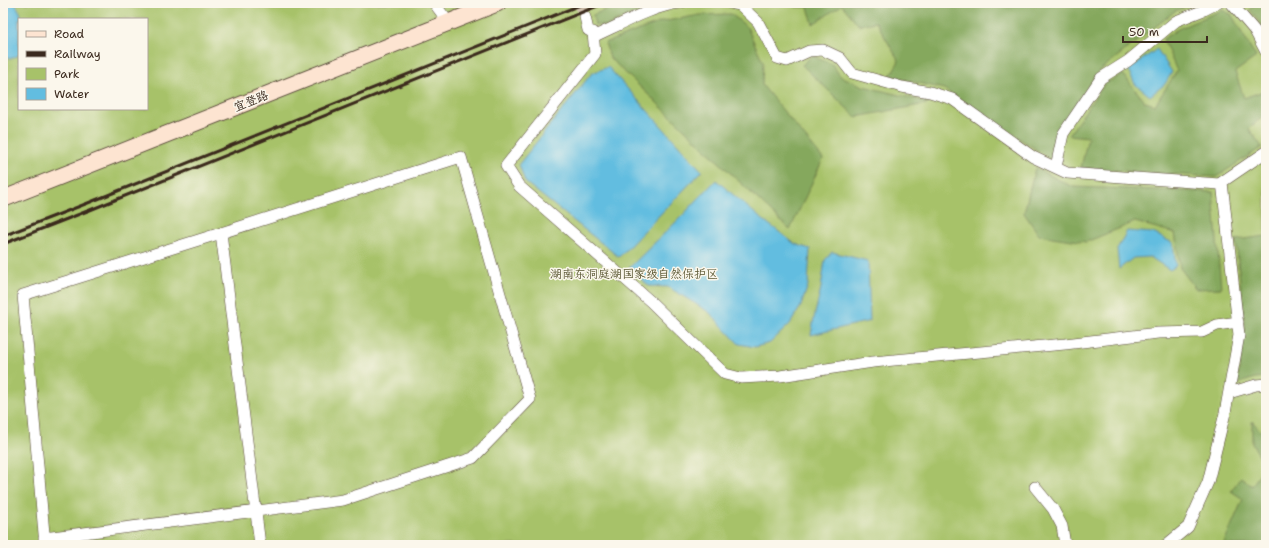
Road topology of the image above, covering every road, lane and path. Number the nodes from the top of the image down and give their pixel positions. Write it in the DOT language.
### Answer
graph roads {
  1 [pos="434,3"];
  2 [pos="498,3"];
  3 [pos="681,3"];
  4 [pos="730,3"];
  5 [pos="1218,3"];
  6 [pos="1231,3"];
  7 [pos="585,17"];
  8 [pos="449,23"];
  9 [pos="593,32"];
  10 [pos="1266,52"];
  11 [pos="1266,152"];
  12 [pos="1056,168"];
  13 [pos="1222,182"];
  14 [pos="3,199"];
  15 [pos="220,233"];
  16 [pos="1238,322"];
  17 [pos="1266,384"];
  18 [pos="1229,394"];
  19 [pos="1035,487"];
  20 [pos="255,512"];
  21 [pos="44,541"];
  22 [pos="260,545"];
  23 [pos="1065,545"];
  24 [pos="1166,545"];
  1 -- 8 [label="street"];
  2 -- 8 [label="street, 宜登路"];
  3 -- 9 [label="street"];
  4 -- 12 [label="street"];
  5 -- 12 [label="street"];
  6 -- 10 [label="street"];
  7 -- 9 [label="street"];
  8 -- 14 [label="street, 宜登路"];
  9 -- 16 [label="street"];
  11 -- 13 [label="street"];
  12 -- 13 [label="street"];
  13 -- 16 [label="street"];
  15 -- 20 [label="street"];
  15 -- 20 [label="street"];
  15 -- 21 [label="street"];
  16 -- 18 [label="street"];
  17 -- 18 [label="street"];
  18 -- 24 [label="street"];
  19 -- 23 [label="street"];
  20 -- 21 [label="street"];
  20 -- 22 [label="street"];
}
